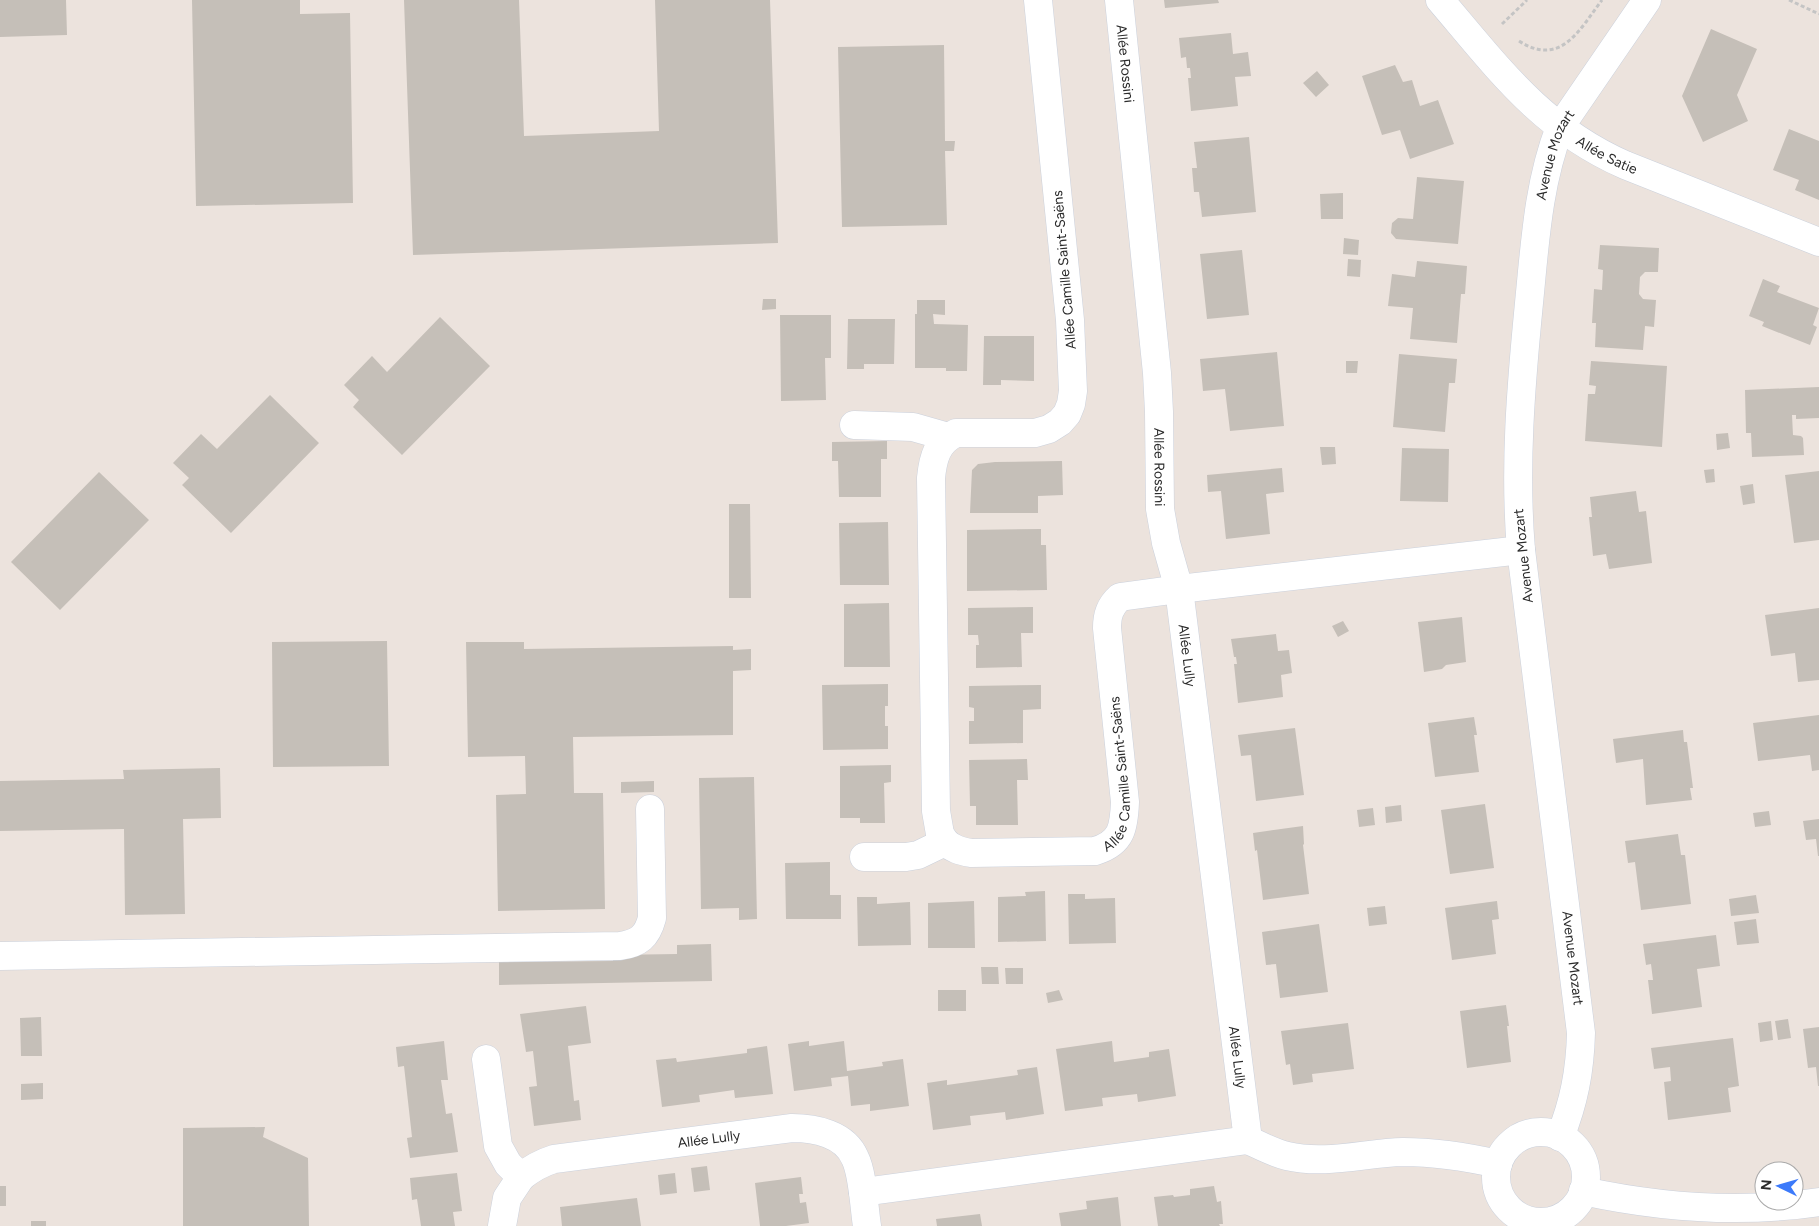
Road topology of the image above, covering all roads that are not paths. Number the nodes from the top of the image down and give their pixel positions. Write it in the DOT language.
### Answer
graph roads {
  1 [pos="1038,0"];
  2 [pos="1119,0"];
  3 [pos="1440,0"];
  4 [pos="1647,0"];
  5 [pos="1560,127"];
  6 [pos="1819,242"];
  7 [pos="854,425"];
  8 [pos="948,437"];
  9 [pos="1521,550"];
  10 [pos="1178,589"];
  11 [pos="650,809"];
  12 [pos="945,842"];
  13 [pos="864,857"];
  14 [pos="0,956"];
  15 [pos="486,1059"];
  16 [pos="1560,1137"];
  17 [pos="1248,1140"];
  18 [pos="1498,1164"];
  19 [pos="521,1177"];
  20 [pos="1584,1191"];
  21 [pos="862,1192"];
  22 [pos="1819,1202"];
  23 [pos="1504,1219"];
  24 [pos="502,1226"];
  25 [pos="867,1226"];
  1 -- 8 [label="street, Allée Camille Saint-Saëns"];
  2 -- 10 [label="street, Allée Rossini"];
  3 -- 5 [label="street, Allée Satie"];
  4 -- 5 [label="street, Avenue Mozart"];
  5 -- 6 [label="street, Allée Satie"];
  5 -- 9 [label="street, Avenue Mozart"];
  7 -- 8 [label="street, Allée Camille Saint-Saëns"];
  8 -- 12 [label="street"];
  9 -- 10 [label="street"];
  9 -- 16 [label="street, Avenue Mozart"];
  10 -- 12 [label="street, Allée Camille Saint-Saëns"];
  10 -- 17 [label="street, Allée Lully"];
  11 -- 14 [label="street"];
  12 -- 13 [label="street"];
  15 -- 19 [label="street"];
  16 -- 18 [label="street"];
  16 -- 20 [label="street"];
  17 -- 18 [label="street"];
  17 -- 21 [label="street"];
  18 -- 23 [label="street"];
  19 -- 21 [label="street, Allée Lully"];
  19 -- 24 [label="street, Allée Lully"];
  20 -- 22 [label="street"];
  20 -- 23 [label="street"];
  21 -- 25 [label="street, Allée Lully"];
}
